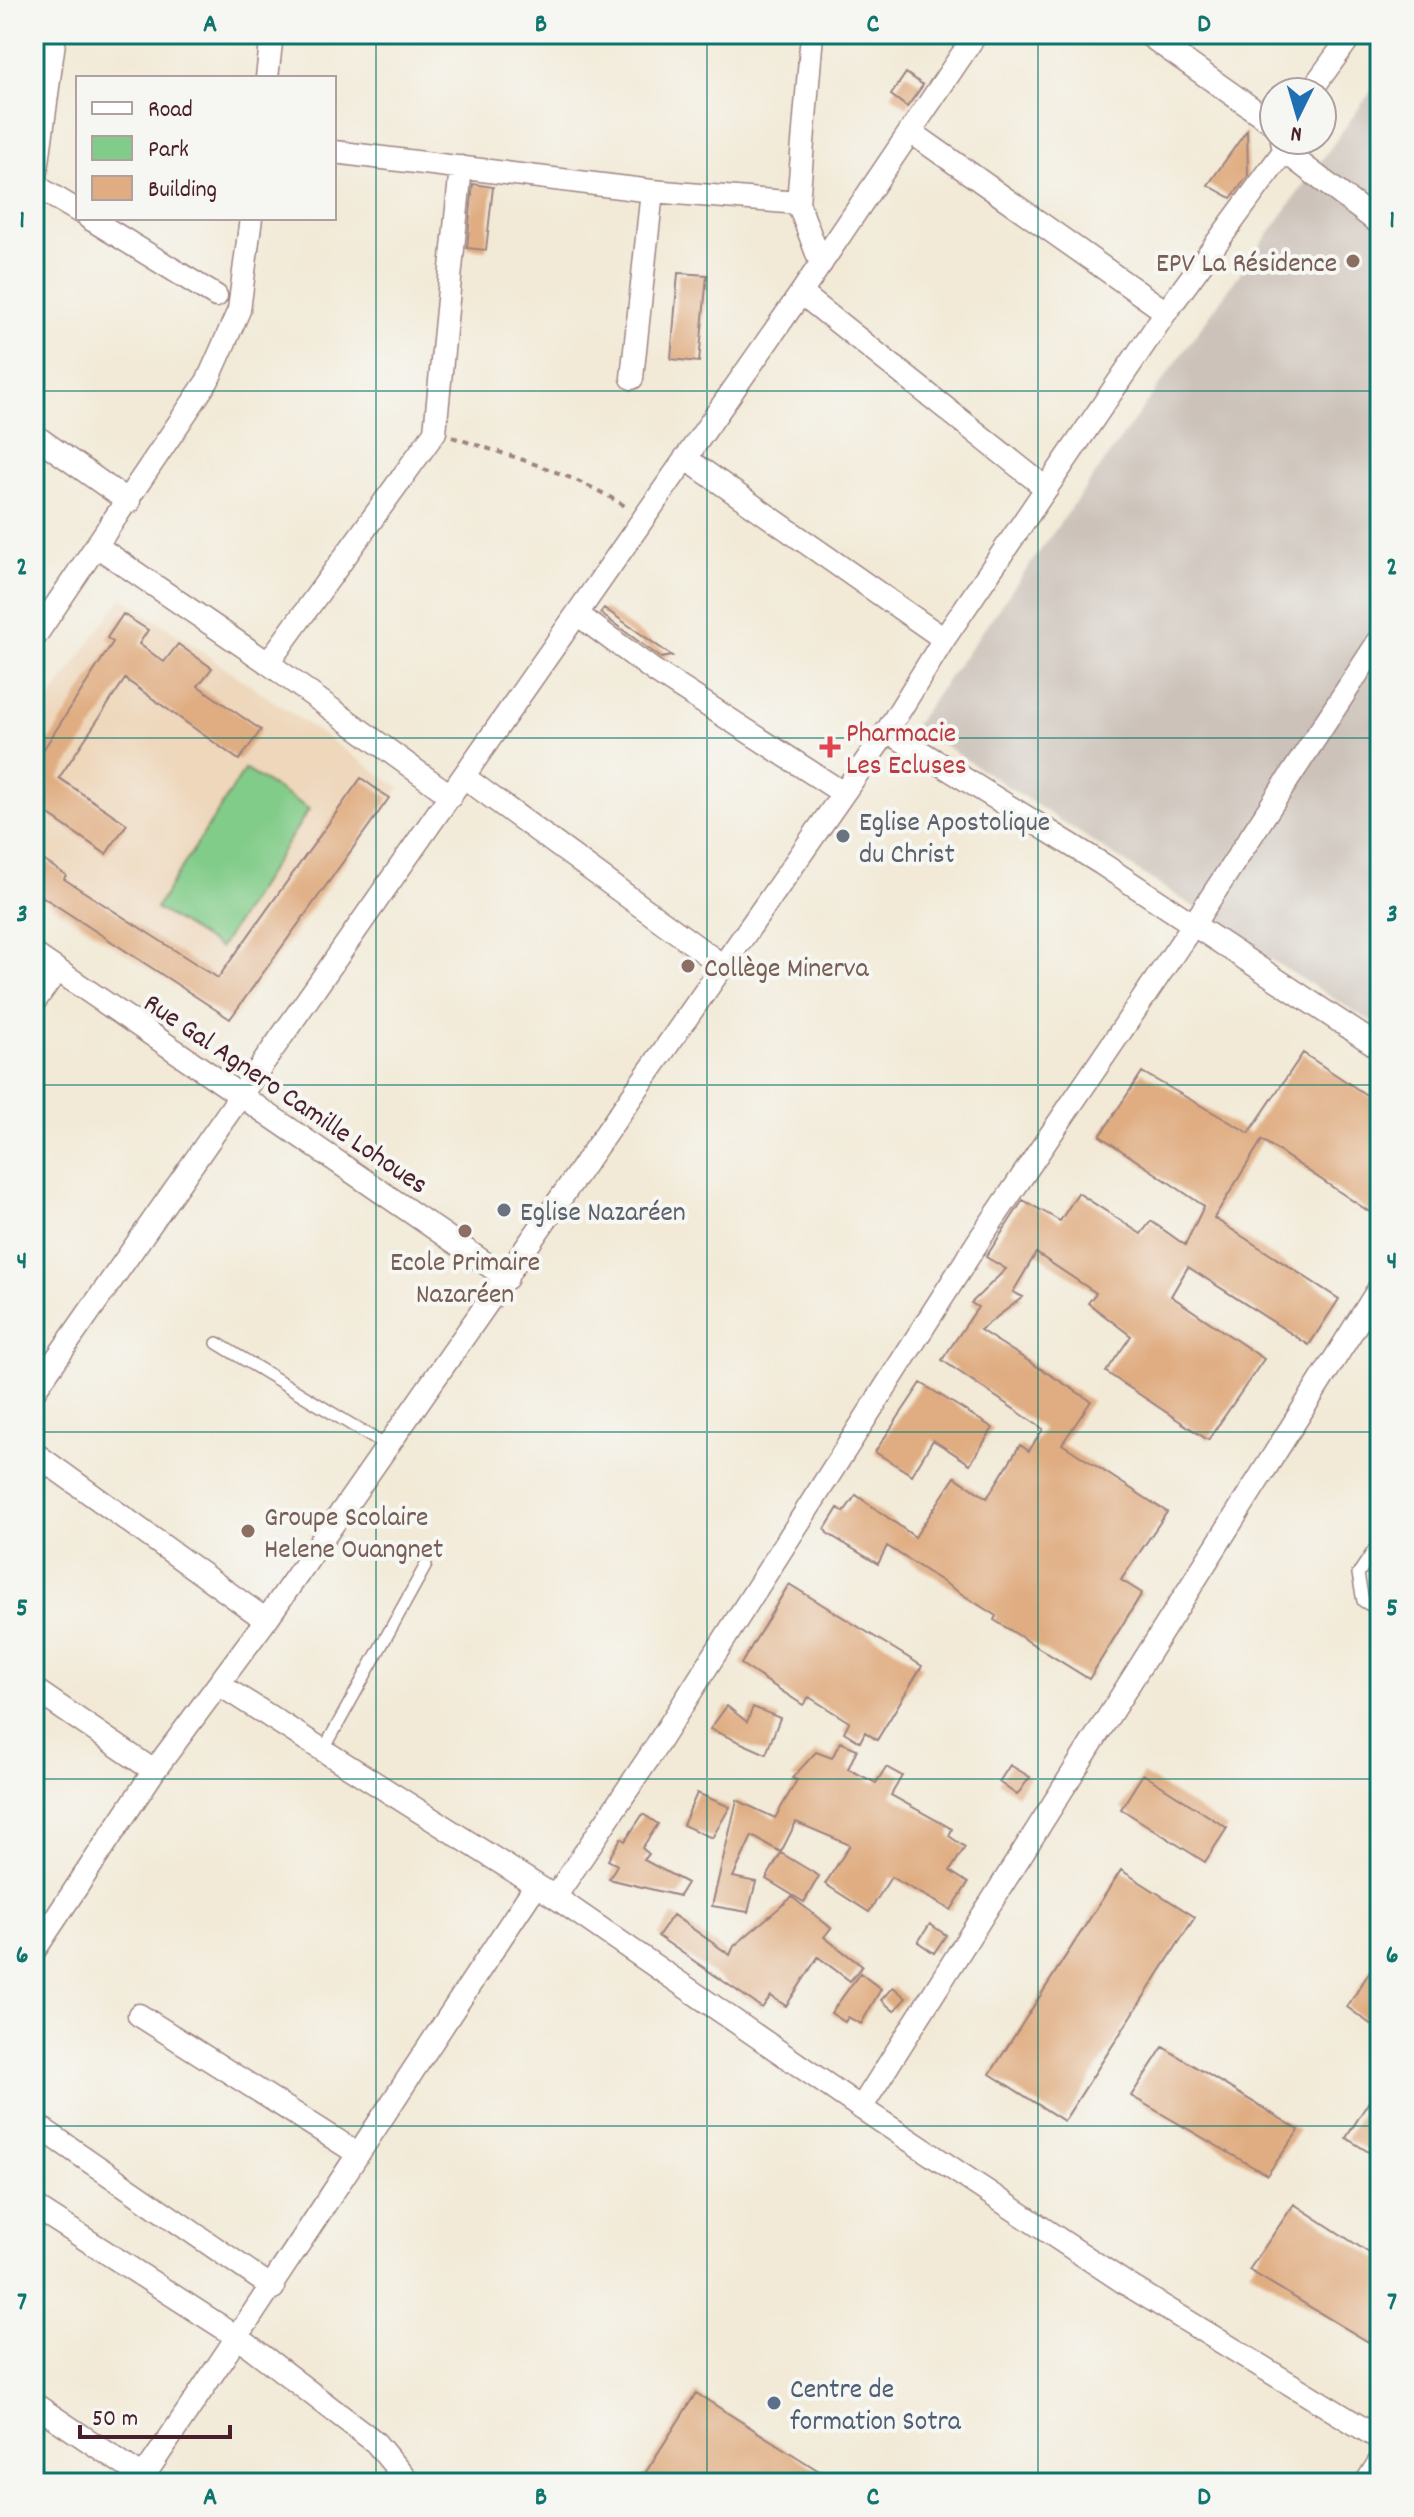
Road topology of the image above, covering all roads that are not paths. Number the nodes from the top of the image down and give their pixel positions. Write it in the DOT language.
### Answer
graph roads {
  1 [pos="55,34"];
  2 [pos="272,34"];
  3 [pos="812,34"];
  4 [pos="976,34"];
  5 [pos="1147,34"];
  6 [pos="1352,34"];
  7 [pos="267,76"];
  8 [pos="1322,76"];
  9 [pos="1258,113"];
  10 [pos="911,132"];
  11 [pos="336,152"];
  12 [pos="1275,156"];
  13 [pos="1297,156"];
  14 [pos="461,167"];
  15 [pos="35,185"];
  16 [pos="652,191"];
  17 [pos="798,203"];
  18 [pos="76,210"];
  19 [pos="92,220"];
  20 [pos="251,220"];
  21 [pos="1380,224"];
  22 [pos="821,264"];
  23 [pos="801,293"];
  24 [pos="216,296"];
  25 [pos="1166,312"];
  26 [pos="632,378"];
  27 [pos="34,435"];
  28 [pos="685,458"];
  29 [pos="1047,489"];
  30 [pos="129,502"];
  31 [pos="98,547"];
  32 [pos="577,614"];
  33 [pos="34,638"];
  34 [pos="944,639"];
  35 [pos="1380,639"];
  36 [pos="268,663"];
  37 [pos="887,731"];
  38 [pos="464,777"];
  39 [pos="843,793"];
  40 [pos="451,796"];
  41 [pos="1193,925"];
  42 [pos="34,954"];
  43 [pos="723,966"];
  44 [pos="57,970"];
  45 [pos="34,1002"];
  46 [pos="1380,1048"];
  47 [pos="238,1096"];
  48 [pos="507,1278"];
  49 [pos="1380,1287"];
  50 [pos="217,1343"];
  51 [pos="34,1391"];
  52 [pos="388,1447"];
  53 [pos="34,1453"];
  54 [pos="1380,1541"];
  55 [pos="426,1565"];
  56 [pos="1380,1611"];
  57 [pos="266,1620"];
  58 [pos="220,1685"];
  59 [pos="34,1689"];
  60 [pos="323,1751"];
  61 [pos="154,1771"];
  62 [pos="546,1891"];
  63 [pos="35,1946"];
  64 [pos="139,2015"];
  65 [pos="861,2108"];
  66 [pos="34,2123"];
  67 [pos="357,2153"];
  68 [pos="34,2206"];
  69 [pos="273,2288"];
  70 [pos="239,2338"];
  71 [pos="34,2404"];
  72 [pos="1380,2439"];
  73 [pos="1380,2463"];
  74 [pos="145,2481"];
  75 [pos="409,2483"];
  76 [pos="1366,2483"];
  1 -- 15 [label="street"];
  2 -- 7 [label="street"];
  3 -- 17 [label="street"];
  4 -- 10 [label="street"];
  5 -- 9 [label="street"];
  6 -- 8 [label="street"];
  10 -- 22 [label="street"];
  10 -- 25 [label="street"];
  11 -- 14 [label="street"];
  12 -- 25 [label="street"];
  13 -- 21 [label="street"];
  14 -- 16 [label="street"];
  14 -- 36 [label="street"];
  15 -- 18 [label="street"];
  16 -- 17 [label="street"];
  16 -- 26 [label="street"];
  17 -- 22 [label="street"];
  19 -- 24 [label="street"];
  20 -- 30 [label="street"];
  22 -- 23 [label="street"];
  23 -- 28 [label="street"];
  23 -- 29 [label="street"];
  25 -- 29 [label="street"];
  27 -- 30 [label="street"];
  28 -- 32 [label="street"];
  28 -- 34 [label="street"];
  29 -- 34 [label="street"];
  30 -- 31 [label="street"];
  31 -- 33 [label="street"];
  31 -- 36 [label="street"];
  32 -- 38 [label="street"];
  32 -- 39 [label="street"];
  34 -- 37 [label="street"];
  35 -- 41 [label="street"];
  36 -- 40 [label="street"];
  37 -- 39 [label="street"];
  37 -- 41 [label="street"];
  38 -- 40 [label="street"];
  38 -- 43 [label="street"];
  39 -- 43 [label="street"];
  40 -- 47 [label="street"];
  41 -- 46 [label="street"];
  41 -- 62 [label="street"];
  42 -- 44 [label="street, Rue Gal Agnero Camille Lohoues"];
  43 -- 48 [label="street"];
  44 -- 45 [label="street"];
  44 -- 47 [label="street, Rue Gal Agnero Camille Lohoues"];
  47 -- 48 [label="street, Rue Gal Agnero Camille Lohoues"];
  47 -- 51 [label="street"];
  48 -- 52 [label="street"];
  49 -- 65 [label="street"];
  50 -- 52 [label="lane"];
  52 -- 57 [label="street"];
  53 -- 57 [label="street"];
  54 -- 56 [label="lane"];
  55 -- 60 [label="lane"];
  57 -- 58 [label="street"];
  58 -- 60 [label="street"];
  58 -- 61 [label="street"];
  59 -- 61 [label="street"];
  60 -- 62 [label="street"];
  61 -- 63 [label="street"];
  62 -- 65 [label="street"];
  62 -- 67 [label="street"];
  64 -- 67 [label="street"];
  65 -- 72 [label="street"];
  66 -- 69 [label="street"];
  67 -- 69 [label="street"];
  68 -- 70 [label="street"];
  69 -- 70 [label="street"];
  70 -- 74 [label="street"];
  70 -- 75 [label="street"];
  71 -- 74 [label="street"];
  73 -- 76 [label="street"];
}
